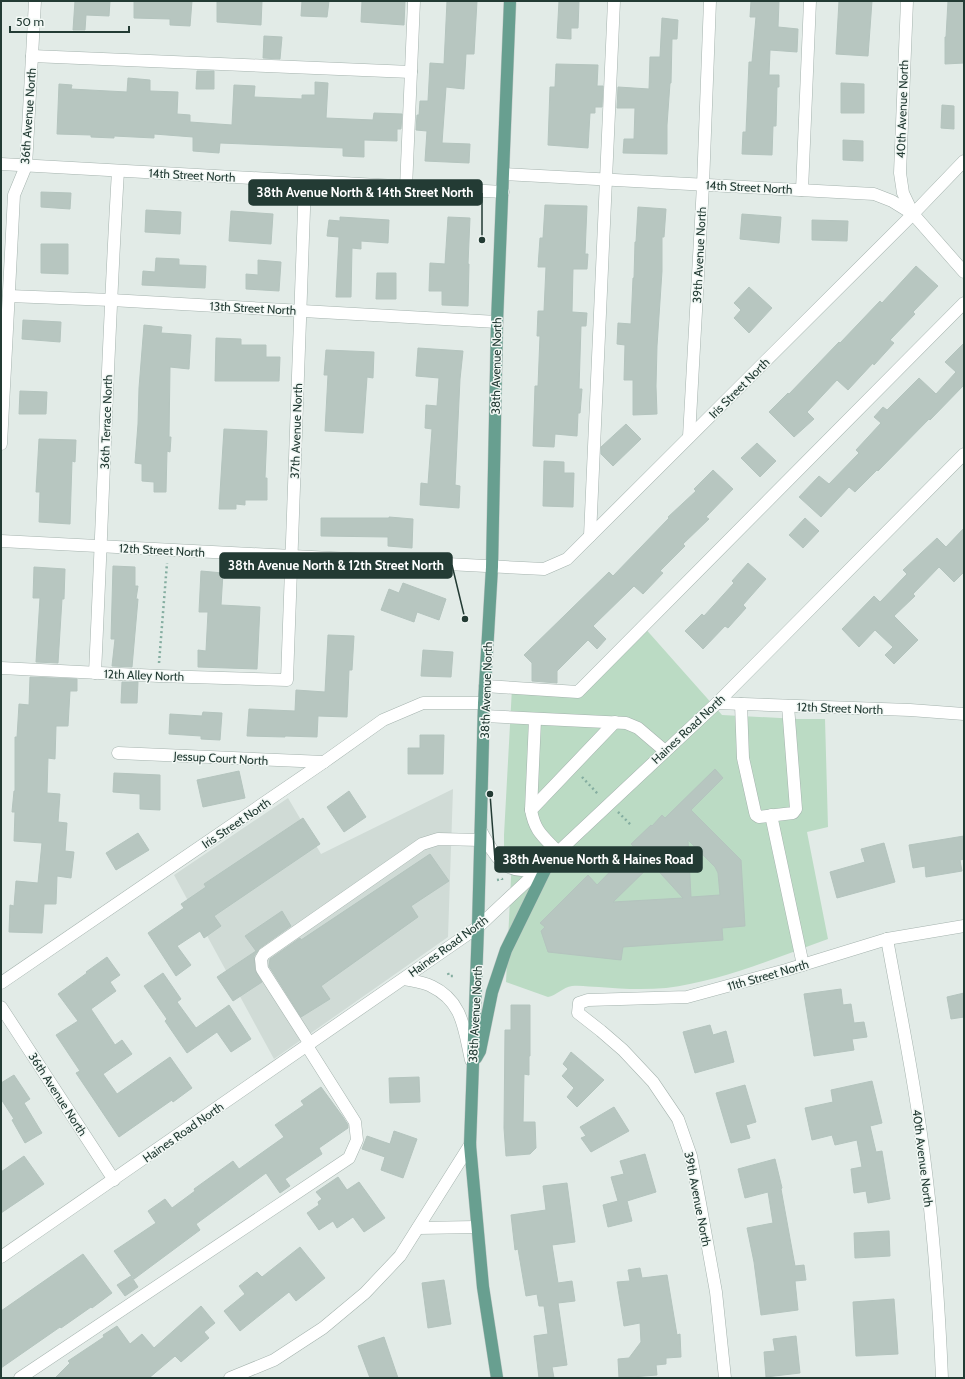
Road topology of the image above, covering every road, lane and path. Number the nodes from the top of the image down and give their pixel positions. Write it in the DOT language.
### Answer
graph roads {
  1 [pos="35,1"];
  2 [pos="414,1"];
  3 [pos="510,1"];
  4 [pos="614,1"];
  5 [pos="710,1"];
  6 [pos="810,1"];
  7 [pos="907,1"];
  8 [pos="32,56"];
  9 [pos="411,72"];
  10 [pos="964,161"];
  11 [pos="1,164"];
  12 [pos="26,166"];
  13 [pos="118,171"];
  14 [pos="504,174"];
  15 [pos="605,180"];
  16 [pos="305,182"];
  17 [pos="703,185"];
  18 [pos="406,188"];
  19 [pos="802,190"];
  20 [pos="503,192"];
  21 [pos="913,214"];
  22 [pos="964,272"];
  23 [pos="9,296"];
  24 [pos="111,300"];
  25 [pos="964,303"];
  26 [pos="300,311"];
  27 [pos="497,322"];
  28 [pos="689,437"];
  29 [pos="1,444"];
  30 [pos="964,454"];
  31 [pos="590,536"];
  32 [pos="1,541"];
  33 [pos="101,547"];
  34 [pos="168,550"];
  35 [pos="291,557"];
  36 [pos="492,567"];
  37 [pos="1,668"];
  38 [pos="95,673"];
  39 [pos="159,676"];
  40 [pos="287,680"];
  41 [pos="485,686"];
  42 [pos="484,703"];
  43 [pos="717,703"];
  44 [pos="741,704"];
  45 [pos="788,706"];
  46 [pos="964,714"];
  47 [pos="484,716"];
  48 [pos="535,720"];
  49 [pos="615,722"];
  50 [pos="665,751"];
  51 [pos="118,753"];
  52 [pos="324,762"];
  53 [pos="572,767"];
  54 [pos="598,794"];
  55 [pos="531,810"];
  56 [pos="617,810"];
  57 [pos="771,815"];
  58 [pos="632,826"];
  59 [pos="481,836"];
  60 [pos="554,856"];
  61 [pos="497,880"];
  62 [pos="504,884"];
  63 [pos="964,926"];
  64 [pos="478,927"];
  65 [pos="887,939"];
  66 [pos="803,965"];
  67 [pos="448,973"];
  68 [pos="454,976"];
  69 [pos="404,978"];
  70 [pos="1,983"];
  71 [pos="1,1007"];
  72 [pos="578,1013"];
  73 [pos="308,1045"];
  74 [pos="472,1064"];
  75 [pos="470,1145"];
  76 [pos="114,1180"];
  77 [pos="418,1228"];
  78 [pos="476,1228"];
  79 [pos="1,1257"];
  80 [pos="20,1378"];
  81 [pos="230,1378"];
  82 [pos="497,1378"];
  83 [pos="725,1378"];
  84 [pos="942,1378"];
  1 -- 8 [label="street, 36th Avenue North"];
  2 -- 9 [label="street"];
  3 -- 14 [label="main road, 38th Avenue North"];
  4 -- 15 [label="street"];
  5 -- 17 [label="street, 39th Avenue North"];
  6 -- 19 [label="street"];
  7 -- 21 [label="street, 40th Avenue North"];
  8 -- 9 [label="street"];
  8 -- 12 [label="street, 36th Avenue North"];
  9 -- 18 [label="street"];
  10 -- 21 [label="street, Iris Street North"];
  11 -- 12 [label="street, 14th Street North"];
  12 -- 13 [label="street, 14th Street North"];
  12 -- 23 [label="street, 36th Avenue North"];
  13 -- 16 [label="street, 14th Street North"];
  13 -- 24 [label="street, 36th Terrace North"];
  14 -- 15 [label="street, 14th Street North"];
  14 -- 20 [label="main road, 38th Avenue North"];
  15 -- 17 [label="street, 14th Street North"];
  15 -- 31 [label="street"];
  16 -- 18 [label="street, 14th Street North"];
  16 -- 26 [label="street, 37th Avenue North"];
  17 -- 19 [label="street, 14th Street North"];
  17 -- 28 [label="street, 39th Avenue North"];
  18 -- 20 [label="street, 14th Street North"];
  19 -- 21 [label="street, 14th Street North"];
  20 -- 27 [label="main road, 38th Avenue North"];
  21 -- 22 [label="street, 14th Street North"];
  21 -- 28 [label="street, Iris Street North"];
  23 -- 24 [label="street, 13th Street North"];
  23 -- 29 [label="street, 36th Avenue North"];
  24 -- 26 [label="street, 13th Street North"];
  24 -- 33 [label="street, 36th Terrace North"];
  25 -- 41 [label="street"];
  26 -- 27 [label="street, 13th Street North"];
  26 -- 35 [label="street, 37th Avenue North"];
  27 -- 36 [label="main road, 38th Avenue North"];
  28 -- 31 [label="street, Iris Street North"];
  30 -- 43 [label="street, Haines Road North"];
  31 -- 36 [label="street, Iris Street North"];
  32 -- 33 [label="street, 12th Street North"];
  33 -- 34 [label="street, 12th Street North"];
  33 -- 38 [label="street, 36th Terrace North"];
  34 -- 35 [label="street, 12th Street North"];
  34 -- 39 [label="path"];
  35 -- 36 [label="street, 12th Street North"];
  35 -- 40 [label="street, 37th Avenue North"];
  36 -- 41 [label="main road, 38th Avenue North"];
  37 -- 38 [label="street, 12th Alley North"];
  38 -- 39 [label="street, 12th Alley North"];
  39 -- 40 [label="street, 12th Alley North"];
  41 -- 42 [label="main road, 38th Avenue North"];
  42 -- 47 [label="main road, 38th Avenue North"];
  42 -- 52 [label="street, Iris Street North"];
  43 -- 44 [label="street, 12th Street North"];
  43 -- 50 [label="street, Haines Road North"];
  44 -- 45 [label="street, 12th Street North"];
  44 -- 57 [label="street"];
  45 -- 46 [label="street, 12th Street North"];
  45 -- 57 [label="street"];
  47 -- 48 [label="street"];
  47 -- 59 [label="main road, 38th Avenue North"];
  48 -- 49 [label="street"];
  48 -- 55 [label="street"];
  49 -- 50 [label="street"];
  49 -- 53 [label="street"];
  50 -- 60 [label="street, Haines Road North"];
  51 -- 52 [label="street, Jessup Court North"];
  52 -- 70 [label="street, Iris Street North"];
  53 -- 54 [label="path"];
  53 -- 55 [label="street"];
  55 -- 60 [label="street"];
  56 -- 58 [label="path"];
  57 -- 66 [label="street"];
  59 -- 60 [label="street"];
  59 -- 64 [label="main road, 38th Avenue North"];
  59 -- 73 [label="street"];
  60 -- 64 [label="street, Haines Road North"];
  60 -- 74 [label="main road"];
  61 -- 62 [label="path"];
  63 -- 65 [label="street, 11th Street North"];
  64 -- 69 [label="street, Haines Road North"];
  64 -- 74 [label="main road, 38th Avenue North"];
  65 -- 66 [label="street, 11th Street North"];
  65 -- 84 [label="street, 40th Avenue North"];
  66 -- 72 [label="street, 11th Street North"];
  67 -- 68 [label="path"];
  69 -- 73 [label="street, Haines Road North"];
  69 -- 74 [label="street"];
  71 -- 76 [label="street, 36th Avenue North"];
  72 -- 83 [label="street, 39th Avenue North"];
  73 -- 76 [label="street, Haines Road North"];
  73 -- 80 [label="street"];
  74 -- 75 [label="main road, 38th Avenue North"];
  75 -- 77 [label="street"];
  75 -- 78 [label="main road, 38th Avenue North"];
  76 -- 79 [label="street, Haines Road North"];
  77 -- 78 [label="street"];
  77 -- 81 [label="street"];
  78 -- 82 [label="main road, 38th Avenue North"];
}
